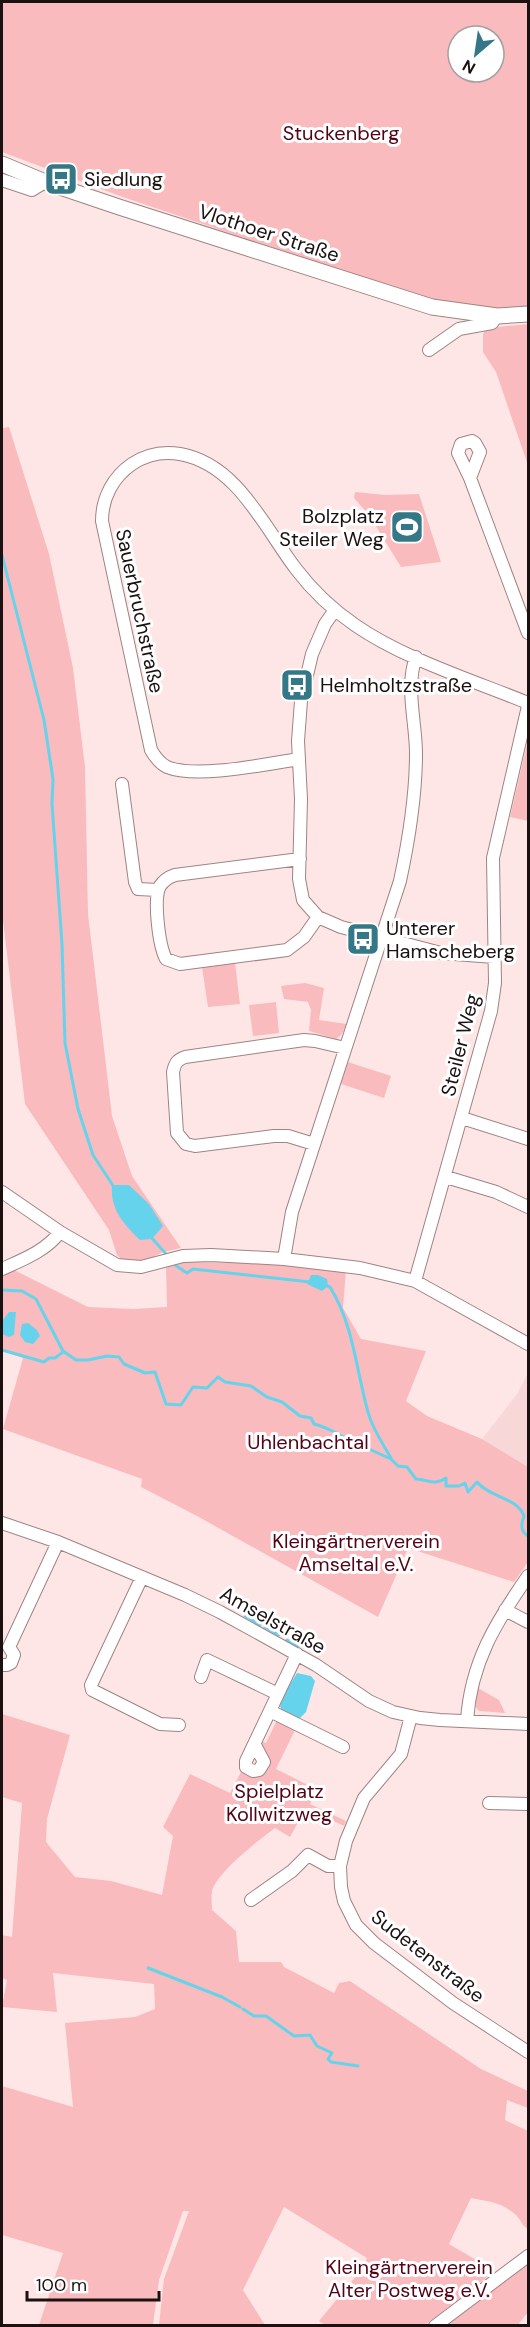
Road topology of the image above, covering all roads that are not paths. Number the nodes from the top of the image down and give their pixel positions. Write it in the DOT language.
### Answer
graph roads {
  1 [pos="2,164"];
  2 [pos="2,180"];
  3 [pos="45,182"];
  4 [pos="528,315"];
  5 [pos="496,316"];
  6 [pos="429,350"];
  7 [pos="470,478"];
  8 [pos="335,610"];
  9 [pos="528,633"];
  10 [pos="416,657"];
  11 [pos="528,705"];
  12 [pos="299,759"];
  13 [pos="122,784"];
  14 [pos="300,859"];
  15 [pos="158,890"];
  16 [pos="318,917"];
  17 [pos="383,938"];
  18 [pos="494,957"];
  19 [pos="345,1048"];
  20 [pos="462,1118"];
  21 [pos="528,1139"];
  22 [pos="314,1144"];
  23 [pos="446,1177"];
  24 [pos="2,1192"];
  25 [pos="528,1207"];
  26 [pos="60,1232"];
  27 [pos="284,1258"];
  28 [pos="2,1269"];
  29 [pos="416,1281"];
  30 [pos="528,1344"];
  31 [pos="2,1523"];
  32 [pos="58,1542"];
  33 [pos="528,1576"];
  34 [pos="142,1577"];
  35 [pos="505,1610"];
  36 [pos="528,1622"];
  37 [pos="5,1647"];
  38 [pos="297,1654"];
  39 [pos="2,1665"];
  40 [pos="201,1677"];
  41 [pos="278,1694"];
  42 [pos="270,1711"];
  43 [pos="411,1716"];
  44 [pos="467,1720"];
  45 [pos="528,1724"];
  46 [pos="179,1725"];
  47 [pos="255,1745"];
  48 [pos="343,1747"];
  49 [pos="489,1803"];
  50 [pos="528,1804"];
  51 [pos="340,1866"];
  52 [pos="251,1900"];
  53 [pos="528,2052"];
  54 [pos="528,2256"];
  55 [pos="435,2325"];
  1 -- 3 [label="main road, Vlothoer Straße"];
  2 -- 3 [label="street"];
  3 -- 5 [label="main road, Vlothoer Straße"];
  4 -- 5 [label="main road, Vlothoer Straße"];
  5 -- 6 [label="street"];
  7 -- 9 [label="street"];
  8 -- 10 [label="street, Sauerbruchstraße"];
  8 -- 12 [label="street"];
  8 -- 12 [label="street, Sauerbruchstraße"];
  10 -- 11 [label="street, Sauerbruchstraße"];
  10 -- 17 [label="street"];
  11 -- 18 [label="street, Steiler Weg"];
  12 -- 14 [label="street"];
  13 -- 15 [label="street"];
  14 -- 15 [label="street"];
  14 -- 16 [label="street"];
  15 -- 16 [label="street"];
  16 -- 17 [label="street"];
  17 -- 18 [label="street"];
  17 -- 19 [label="street"];
  18 -- 20 [label="street, Steiler Weg"];
  19 -- 22 [label="street"];
  19 -- 22 [label="street"];
  20 -- 21 [label="street"];
  20 -- 23 [label="street, Steiler Weg"];
  22 -- 27 [label="street"];
  23 -- 25 [label="street"];
  23 -- 29 [label="street, Steiler Weg"];
  24 -- 26 [label="street"];
  26 -- 27 [label="street"];
  26 -- 28 [label="street"];
  27 -- 29 [label="street"];
  29 -- 30 [label="street"];
  31 -- 32 [label="street, Amselstraße"];
  32 -- 34 [label="street, Amselstraße"];
  32 -- 37 [label="street"];
  33 -- 35 [label="street"];
  34 -- 38 [label="street, Amselstraße"];
  34 -- 46 [label="street"];
  35 -- 36 [label="street"];
  35 -- 44 [label="street"];
  37 -- 39 [label="street"];
  38 -- 41 [label="street"];
  38 -- 43 [label="street, Amselstraße"];
  40 -- 41 [label="street"];
  41 -- 42 [label="street"];
  42 -- 47 [label="street"];
  42 -- 48 [label="street"];
  43 -- 44 [label="street, Amselstraße"];
  43 -- 51 [label="street, Sudetenstraße"];
  44 -- 45 [label="street, Amselstraße"];
  49 -- 50 [label="street"];
  51 -- 52 [label="street"];
  51 -- 53 [label="street, Sudetenstraße"];
  54 -- 55 [label="street"];
}
